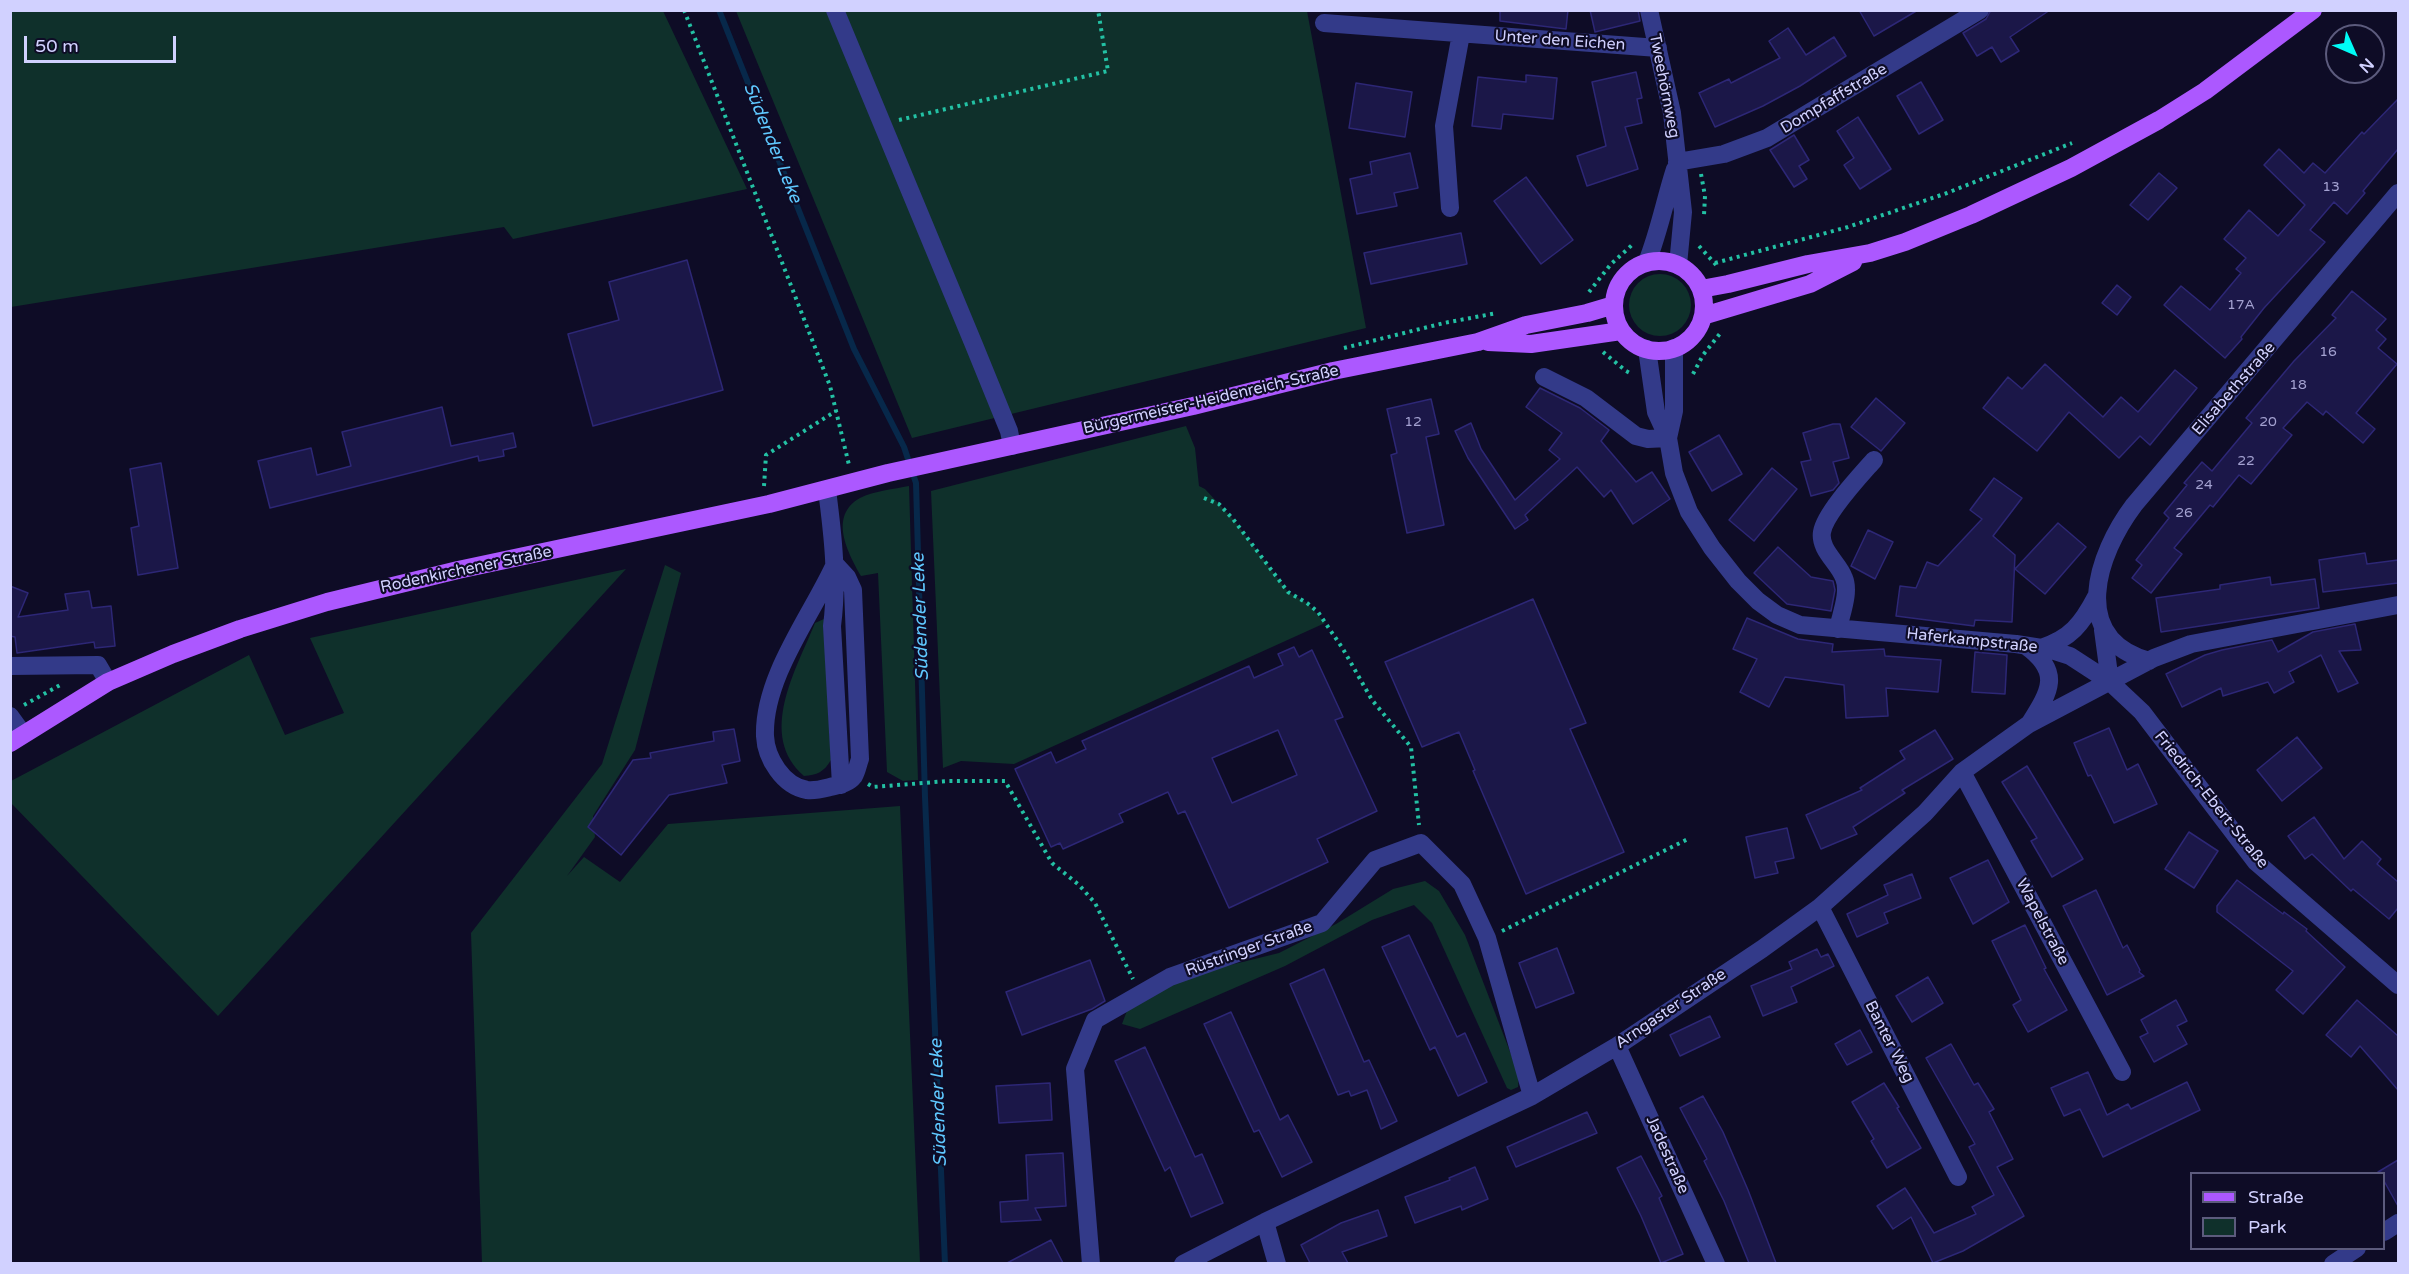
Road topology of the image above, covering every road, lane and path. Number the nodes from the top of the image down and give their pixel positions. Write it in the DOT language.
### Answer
graph roads {
  1 [pos="684,10"];
  2 [pos="835,10"];
  3 [pos="1098,10"];
  4 [pos="1649,10"];
  5 [pos="1980,10"];
  6 [pos="2313,10"];
  7 [pos="1324,23"];
  8 [pos="1461,34"];
  9 [pos="1658,48"];
  10 [pos="884,124"];
  11 [pos="2075,142"];
  12 [pos="1677,162"];
  13 [pos="2398,193"];
  14 [pos="1450,208"];
  15 [pos="1870,253"];
  16 [pos="1647,262"];
  17 [pos="1715,263"];
  18 [pos="1678,265"];
  19 [pos="1701,289"];
  20 [pos="1614,305"];
  21 [pos="1703,316"];
  22 [pos="1622,331"];
  23 [pos="1478,342"];
  24 [pos="1674,348"];
  25 [pos="1647,349"];
  26 [pos="1544,376"];
  27 [pos="836,411"];
  28 [pos="1668,438"];
  29 [pos="1012,447"];
  30 [pos="945,460"];
  31 [pos="1874,460"];
  32 [pos="849,466"];
  33 [pos="764,485"];
  34 [pos="827,490"];
  35 [pos="1204,498"];
  36 [pos="835,564"];
  37 [pos="2096,597"];
  38 [pos="2398,604"];
  39 [pos="2102,623"];
  40 [pos="1838,629"];
  41 [pos="2034,647"];
  42 [pos="2150,661"];
  43 [pos="10,666"];
  44 [pos="2110,681"];
  45 [pos="108,682"];
  46 [pos="10,716"];
  47 [pos="2029,724"];
  48 [pos="17,738"];
  49 [pos="1962,772"];
  50 [pos="848,780"];
  51 [pos="1690,838"];
  52 [pos="1421,843"];
  53 [pos="1820,907"];
  54 [pos="1487,938"];
  55 [pos="2398,985"];
  56 [pos="1141,994"];
  57 [pos="1617,1046"];
  58 [pos="2122,1071"];
  59 [pos="1532,1096"];
  60 [pos="1958,1177"];
  61 [pos="1265,1222"];
  62 [pos="2398,1223"];
  63 [pos="2385,1231"];
  64 [pos="2354,1250"];
  65 [pos="1091,1263"];
  66 [pos="1183,1263"];
  67 [pos="1277,1263"];
  68 [pos="1716,1263"];
  69 [pos="2332,1263"];
  1 -- 27 [label="path"];
  2 -- 10 [label="street"];
  3 -- 10 [label="path"];
  4 -- 9 [label="street, Tweehörnweg"];
  5 -- 12 [label="street, Dompfaffstraße"];
  6 -- 15 [label="main road"];
  7 -- 8 [label="street, Unter den Eichen"];
  8 -- 9 [label="street, Unter den Eichen"];
  8 -- 14 [label="street"];
  9 -- 12 [label="street, Tweehörnweg"];
  10 -- 29 [label="street"];
  11 -- 17 [label="path"];
  12 -- 16 [label="street, Tweehörnweg"];
  12 -- 18 [label="street, Tweehörnweg"];
  13 -- 37 [label="street, Elisabethstraße"];
  15 -- 19 [label="main road"];
  15 -- 21 [label="main road"];
  16 -- 18 [label="main road"];
  16 -- 20 [label="main road"];
  18 -- 19 [label="main road"];
  19 -- 21 [label="main road"];
  20 -- 22 [label="main road"];
  20 -- 23 [label="main road, Bürgermeister-Heidenreich-Straße"];
  21 -- 24 [label="main road"];
  22 -- 23 [label="main road, Bürgermeister-Heidenreich-Straße"];
  22 -- 25 [label="main road"];
  23 -- 29 [label="main road, Bürgermeister-Heidenreich-Straße"];
  24 -- 25 [label="main road"];
  24 -- 28 [label="street, Haferkampstraße"];
  25 -- 28 [label="street, Haferkampstraße"];
  26 -- 28 [label="street"];
  27 -- 32 [label="path"];
  27 -- 33 [label="path"];
  28 -- 40 [label="street, Haferkampstraße"];
  29 -- 30 [label="main road, Bürgermeister-Heidenreich-Straße"];
  30 -- 34 [label="main road, Rodenkirchener Straße"];
  31 -- 40 [label="street"];
  34 -- 36 [label="street"];
  34 -- 45 [label="main road, Rodenkirchener Straße"];
  35 -- 52 [label="path"];
  36 -- 50 [label="street"];
  36 -- 50 [label="street"];
  37 -- 39 [label="street"];
  37 -- 41 [label="street"];
  38 -- 42 [label="street"];
  39 -- 42 [label="street"];
  39 -- 44 [label="street"];
  40 -- 41 [label="street, Haferkampstraße"];
  41 -- 44 [label="street, Haferkampstraße"];
  41 -- 47 [label="street"];
  42 -- 44 [label="street"];
  43 -- 45 [label="street"];
  44 -- 47 [label="street, Arngaster Straße"];
  44 -- 55 [label="street, Friedrich-Ebert-Straße"];
  45 -- 48 [label="main road, Rodenkirchener Straße"];
  46 -- 48 [label="street"];
  47 -- 49 [label="street, Arngaster Straße"];
  49 -- 53 [label="street, Arngaster Straße"];
  49 -- 58 [label="street, Wapelstraße"];
  50 -- 56 [label="path"];
  51 -- 54 [label="path"];
  52 -- 54 [label="street"];
  52 -- 56 [label="street, Rüstringer Straße"];
  53 -- 57 [label="street, Arngaster Straße"];
  53 -- 60 [label="street, Banter Weg"];
  54 -- 59 [label="street"];
  56 -- 65 [label="street, Rüstringer Straße"];
  57 -- 59 [label="street, Arngaster Straße"];
  57 -- 68 [label="street, Jadestraße"];
  59 -- 61 [label="street, Arngaster Straße"];
  61 -- 66 [label="street, Arngaster Straße"];
  61 -- 67 [label="street"];
  62 -- 63 [label="street"];
  64 -- 69 [label="street"];
}
